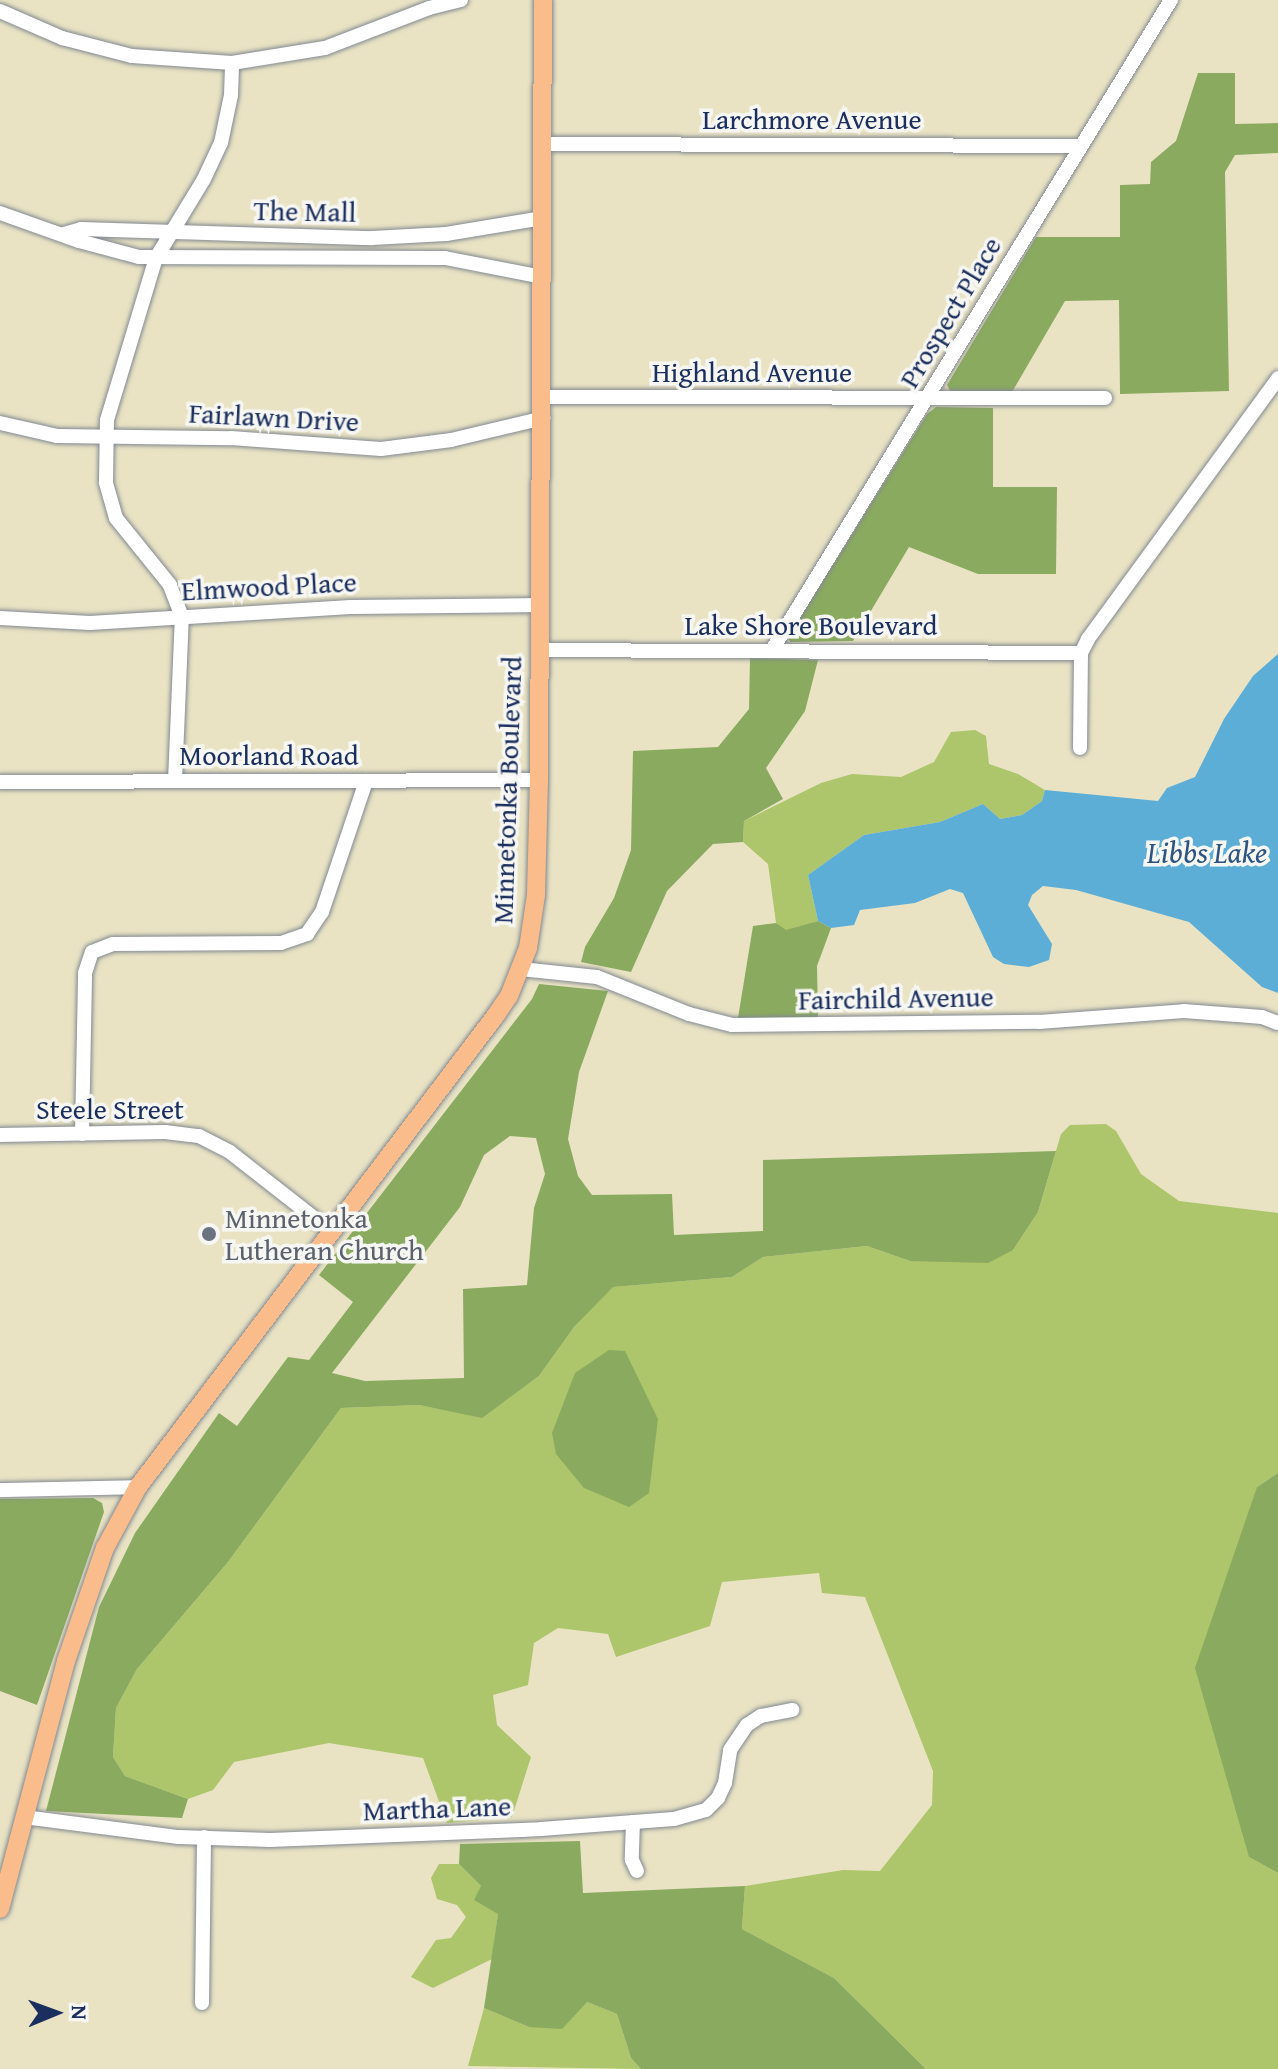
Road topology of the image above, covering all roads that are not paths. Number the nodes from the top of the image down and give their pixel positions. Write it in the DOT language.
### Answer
graph roads {
  1 [pos="461,0"];
  2 [pos="543,0"];
  3 [pos="1171,0"];
  4 [pos="0,11"];
  5 [pos="232,63"];
  6 [pos="543,144"];
  7 [pos="1081,146"];
  8 [pos="0,213"];
  9 [pos="543,218"];
  10 [pos="170,233"];
  11 [pos="64,234"];
  12 [pos="156,258"];
  13 [pos="543,277"];
  14 [pos="1278,378"];
  15 [pos="543,397"];
  16 [pos="1105,398"];
  17 [pos="928,400"];
  18 [pos="543,418"];
  19 [pos="0,423"];
  20 [pos="105,437"];
  21 [pos="541,605"];
  22 [pos="182,617"];
  23 [pos="0,618"];
  24 [pos="540,650"];
  25 [pos="772,650"];
  26 [pos="1081,653"];
  27 [pos="1080,748"];
  28 [pos="539,780"];
  29 [pos="175,781"];
  30 [pos="366,781"];
  31 [pos="0,782"];
  32 [pos="521,969"];
  33 [pos="1278,1023"];
  34 [pos="82,1134"];
  35 [pos="0,1135"];
  36 [pos="332,1232"];
  37 [pos="138,1487"];
  38 [pos="0,1490"];
  39 [pos="792,1710"];
  40 [pos="24,1817"];
  41 [pos="633,1822"];
  42 [pos="204,1837"];
  43 [pos="637,1871"];
  44 [pos="0,1909"];
  45 [pos="202,2003"];
  1 -- 5 [label="street"];
  2 -- 6 [label="main road, Minnetonka Boulevard"];
  3 -- 7 [label="street, Prospect Place"];
  4 -- 5 [label="street"];
  5 -- 10 [label="street"];
  6 -- 7 [label="street, Larchmore Avenue"];
  6 -- 9 [label="main road, Minnetonka Boulevard"];
  7 -- 17 [label="street, Prospect Place"];
  8 -- 11 [label="street, The Mall"];
  9 -- 10 [label="street, The Mall"];
  9 -- 13 [label="main road, Minnetonka Boulevard"];
  10 -- 11 [label="street, The Mall"];
  10 -- 12 [label="street"];
  11 -- 12 [label="street, The Mall"];
  12 -- 13 [label="street, The Mall"];
  12 -- 20 [label="street"];
  13 -- 15 [label="main road, Minnetonka Boulevard"];
  14 -- 26 [label="street"];
  15 -- 17 [label="street, Highland Avenue"];
  15 -- 18 [label="main road, Minnetonka Boulevard"];
  16 -- 17 [label="street, Highland Avenue"];
  17 -- 25 [label="street, Prospect Place"];
  18 -- 20 [label="street, Fairlawn Drive"];
  18 -- 21 [label="main road, Minnetonka Boulevard"];
  19 -- 20 [label="street, Fairlawn Drive"];
  20 -- 22 [label="street"];
  21 -- 22 [label="street, Elmwood Place"];
  21 -- 24 [label="main road, Minnetonka Boulevard"];
  22 -- 23 [label="street, Elmwood Place"];
  22 -- 29 [label="street"];
  24 -- 25 [label="street, Lake Shore Boulevard"];
  24 -- 28 [label="main road, Minnetonka Boulevard"];
  25 -- 26 [label="street, Lake Shore Boulevard"];
  26 -- 27 [label="street"];
  28 -- 30 [label="street, Moorland Road"];
  28 -- 32 [label="main road, Minnetonka Boulevard"];
  29 -- 30 [label="street, Moorland Road"];
  29 -- 31 [label="street, Moorland Road"];
  30 -- 34 [label="street"];
  32 -- 33 [label="street, Fairchild Avenue"];
  32 -- 36 [label="main road, Minnetonka Boulevard"];
  34 -- 35 [label="street, Steele Street"];
  34 -- 36 [label="street, Steele Street"];
  36 -- 37 [label="main road, Minnetonka Boulevard"];
  37 -- 38 [label="street"];
  37 -- 40 [label="main road, Minnetonka Boulevard"];
  39 -- 41 [label="street, Martha Lane"];
  40 -- 42 [label="street, Martha Lane"];
  40 -- 44 [label="main road, Minnetonka Boulevard"];
  41 -- 42 [label="street, Martha Lane"];
  41 -- 43 [label="street"];
  42 -- 45 [label="street"];
}
